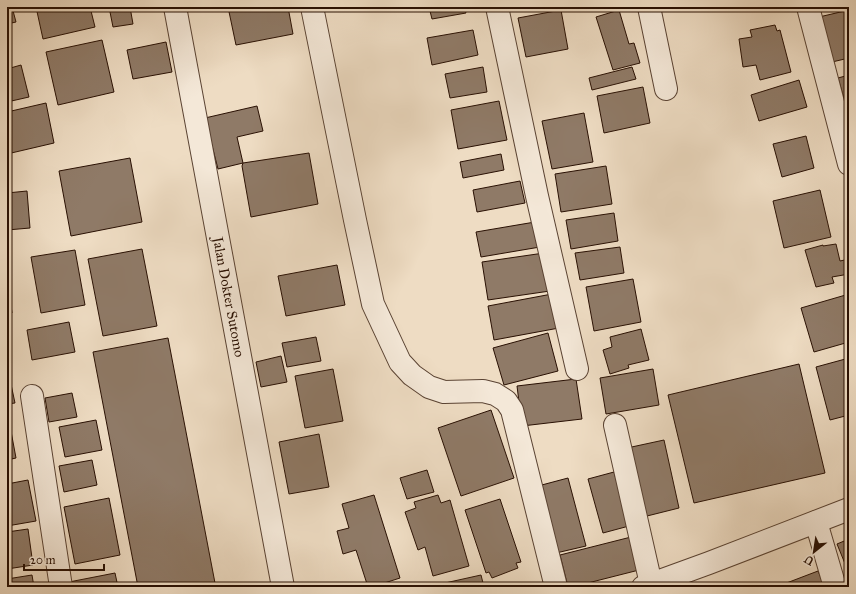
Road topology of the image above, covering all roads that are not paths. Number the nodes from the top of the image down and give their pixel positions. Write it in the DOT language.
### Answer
graph roads {
  1 [pos="175,7"];
  2 [pos="312,7"];
  3 [pos="497,7"];
  4 [pos="649,7"];
  5 [pos="808,7"];
  6 [pos="666,89"];
  7 [pos="849,164"];
  8 [pos="577,369"];
  9 [pos="32,396"];
  10 [pos="615,425"];
  11 [pos="849,509"];
  12 [pos="816,522"];
  13 [pos="647,585"];
  14 [pos="61,587"];
  15 [pos="283,587"];
  16 [pos="556,587"];
  17 [pos="834,587"];
  1 -- 15 [label="street, Jalan Dokter Sutomo"];
  2 -- 16 [label="street"];
  3 -- 8 [label="street"];
  4 -- 6 [label="street"];
  5 -- 7 [label="street"];
  9 -- 14 [label="street"];
  10 -- 13 [label="street"];
  11 -- 12 [label="street"];
  12 -- 13 [label="street"];
  12 -- 17 [label="street"];
}
